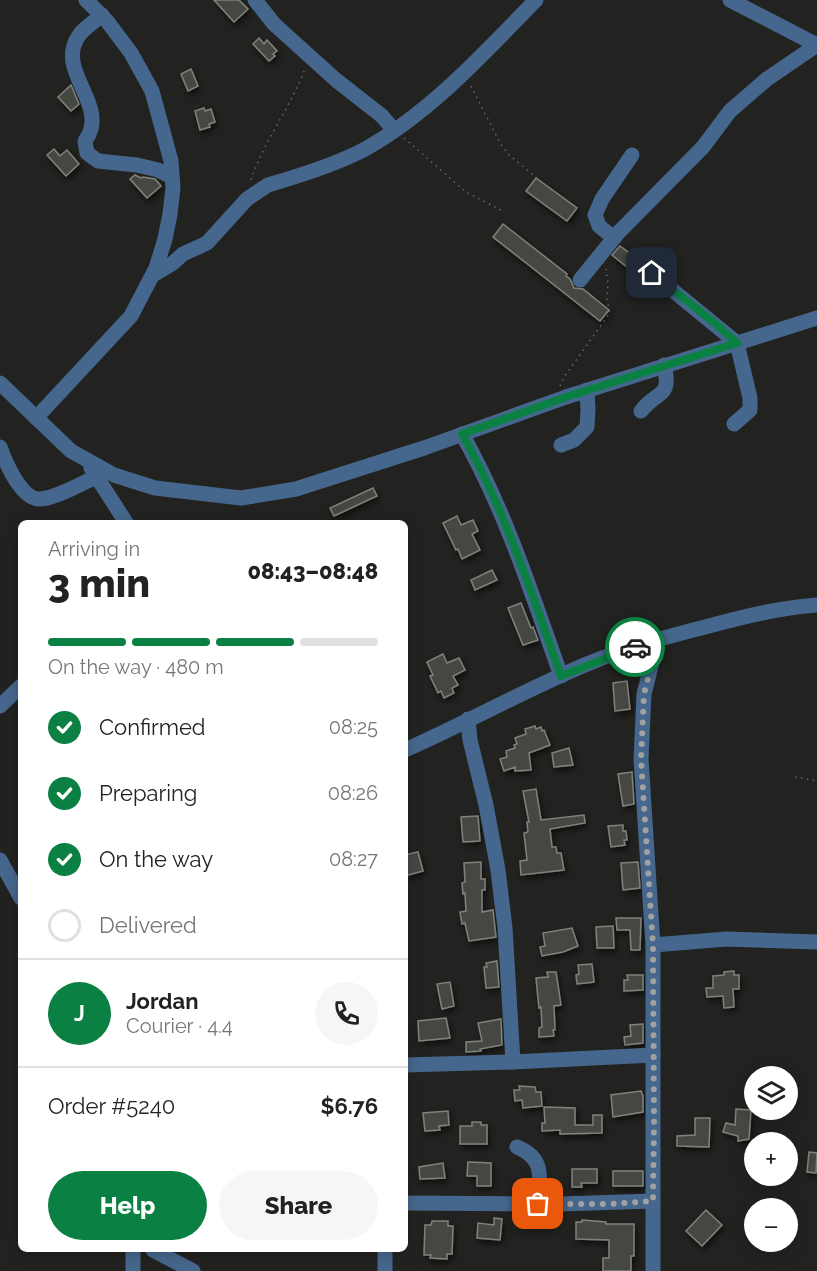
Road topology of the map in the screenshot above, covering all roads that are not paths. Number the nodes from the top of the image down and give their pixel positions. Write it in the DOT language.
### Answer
graph roads {
  1 [pos="86,0"];
  2 [pos="255,0"];
  3 [pos="536,0"];
  4 [pos="730,0"];
  5 [pos="102,15"];
  6 [pos="817,45"];
  7 [pos="394,130"];
  8 [pos="632,155"];
  9 [pos="172,177"];
  10 [pos="614,238"];
  11 [pos="648,270"];
  12 [pos="153,275"];
  13 [pos="580,280"];
  14 [pos="817,318"];
  15 [pos="737,343"];
  16 [pos="664,365"];
  17 [pos="0,383"];
  18 [pos="587,390"];
  19 [pos="641,411"];
  20 [pos="36,418"];
  21 [pos="734,424"];
  22 [pos="462,434"];
  23 [pos="561,445"];
  24 [pos="0,447"];
  25 [pos="87,461"];
  26 [pos="96,477"];
  27 [pos="124,520"];
  28 [pos="817,605"];
  29 [pos="658,639"];
  30 [pos="561,676"];
  31 [pos="18,689"];
  32 [pos="0,706"];
  33 [pos="468,719"];
  34 [pos="408,749"];
  35 [pos="0,860"];
  36 [pos="18,893"];
  37 [pos="817,942"];
  38 [pos="653,945"];
  39 [pos="653,1055"];
  40 [pos="513,1062"];
  41 [pos="408,1065"];
  42 [pos="517,1147"];
  43 [pos="653,1201"];
  44 [pos="408,1203"];
  45 [pos="538,1204"];
  46 [pos="133,1252"];
  47 [pos="157,1252"];
  48 [pos="384,1252"];
  49 [pos="133,1271"];
  50 [pos="193,1271"];
  51 [pos="385,1271"];
  52 [pos="653,1271"];
  1 -- 5 [label="street"];
  2 -- 7 [label="street"];
  3 -- 7 [label="street"];
  4 -- 6 [label="street"];
  5 -- 9 [label="street"];
  5 -- 9 [label="street"];
  6 -- 10 [label="street"];
  7 -- 12 [label="street"];
  8 -- 10 [label="street"];
  9 -- 12 [label="street"];
  10 -- 13 [label="street"];
  11 -- 15 [label="street"];
  12 -- 20 [label="street"];
  14 -- 15 [label="street"];
  15 -- 16 [label="street"];
  15 -- 21 [label="street"];
  16 -- 18 [label="street"];
  16 -- 19 [label="street"];
  17 -- 20 [label="street"];
  18 -- 22 [label="street"];
  18 -- 23 [label="street"];
  20 -- 25 [label="street"];
  22 -- 25 [label="street"];
  22 -- 30 [label="street"];
  24 -- 26 [label="street"];
  25 -- 26 [label="street"];
  26 -- 27 [label="street"];
  28 -- 29 [label="street"];
  29 -- 30 [label="street"];
  29 -- 38 [label="street"];
  30 -- 33 [label="street"];
  31 -- 32 [label="street"];
  33 -- 34 [label="street"];
  33 -- 40 [label="street"];
  35 -- 36 [label="street"];
  37 -- 38 [label="street"];
  38 -- 39 [label="street"];
  39 -- 40 [label="street"];
  39 -- 43 [label="street"];
  40 -- 41 [label="street"];
  42 -- 45 [label="street"];
  43 -- 45 [label="street"];
  43 -- 52 [label="street"];
  44 -- 45 [label="street"];
  46 -- 49 [label="street"];
  47 -- 50 [label="street"];
  48 -- 51 [label="street"];
}
